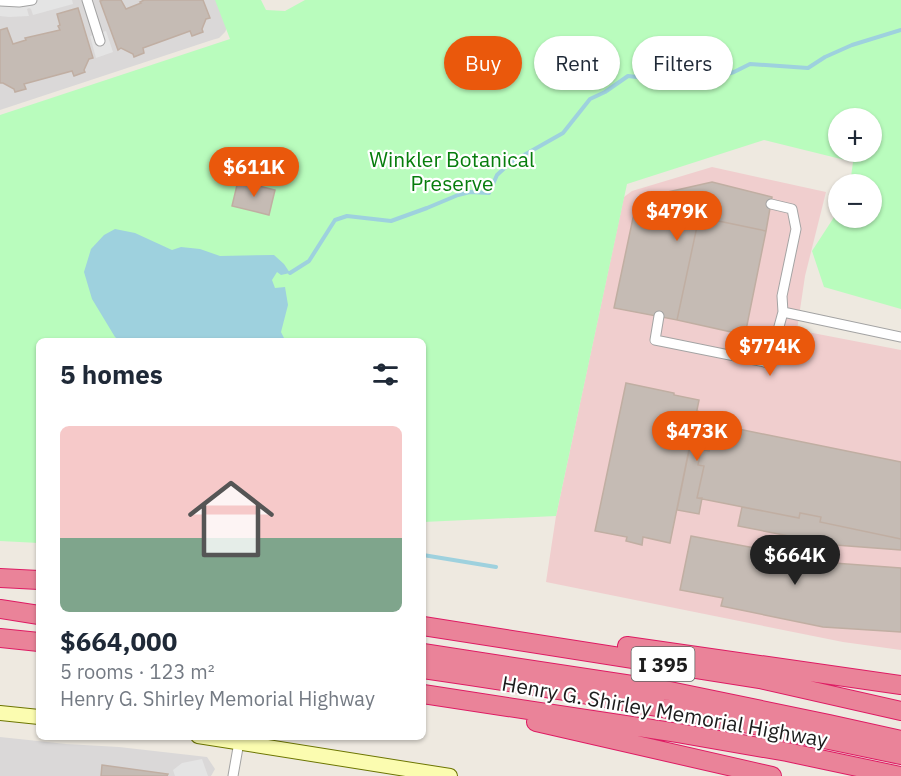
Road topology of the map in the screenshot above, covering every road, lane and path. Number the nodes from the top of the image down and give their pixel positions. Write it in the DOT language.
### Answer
graph roads {
  1 [pos="32,0"];
  2 [pos="87,0"];
  3 [pos="0,1"];
  4 [pos="100,41"];
  5 [pos="771,204"];
  6 [pos="783,312"];
  7 [pos="659,316"];
  8 [pos="901,337"];
  9 [pos="0,578"];
  10 [pos="36,580"];
  11 [pos="0,604"];
  12 [pos="36,608"];
  13 [pos="0,609"];
  14 [pos="36,615"];
  15 [pos="426,624"];
  16 [pos="426,624"];
  17 [pos="0,638"];
  18 [pos="36,642"];
  19 [pos="426,653"];
  20 [pos="426,669"];
  21 [pos="901,685"];
  22 [pos="426,696"];
  23 [pos="426,697"];
  24 [pos="901,711"];
  25 [pos="0,713"];
  26 [pos="36,717"];
  27 [pos="225,740"];
  28 [pos="901,740"];
  29 [pos="239,742"];
  30 [pos="901,755"];
  31 [pos="233,776"];
  32 [pos="450,776"];
  33 [pos="772,776"];
  34 [pos="900,776"];
  1 -- 3 [label="street"];
  2 -- 4 [label="street"];
  5 -- 6 [label="street"];
  6 -- 7 [label="street"];
  6 -- 8 [label="street"];
  9 -- 10 [label="highway"];
  11 -- 12 [label="highway"];
  13 -- 14 [label="highway"];
  15 -- 21 [label="highway"];
  16 -- 24 [label="highway, Henry G. Shirley Memorial Highway / I 395"];
  17 -- 18 [label="highway"];
  19 -- 28 [label="highway"];
  20 -- 30 [label="highway"];
  22 -- 34 [label="highway, Henry G. Shirley Memorial Highway"];
  23 -- 33 [label="highway"];
  25 -- 26 [label="main road"];
  27 -- 29 [label="main road"];
  29 -- 31 [label="street"];
  29 -- 32 [label="main road"];
}
